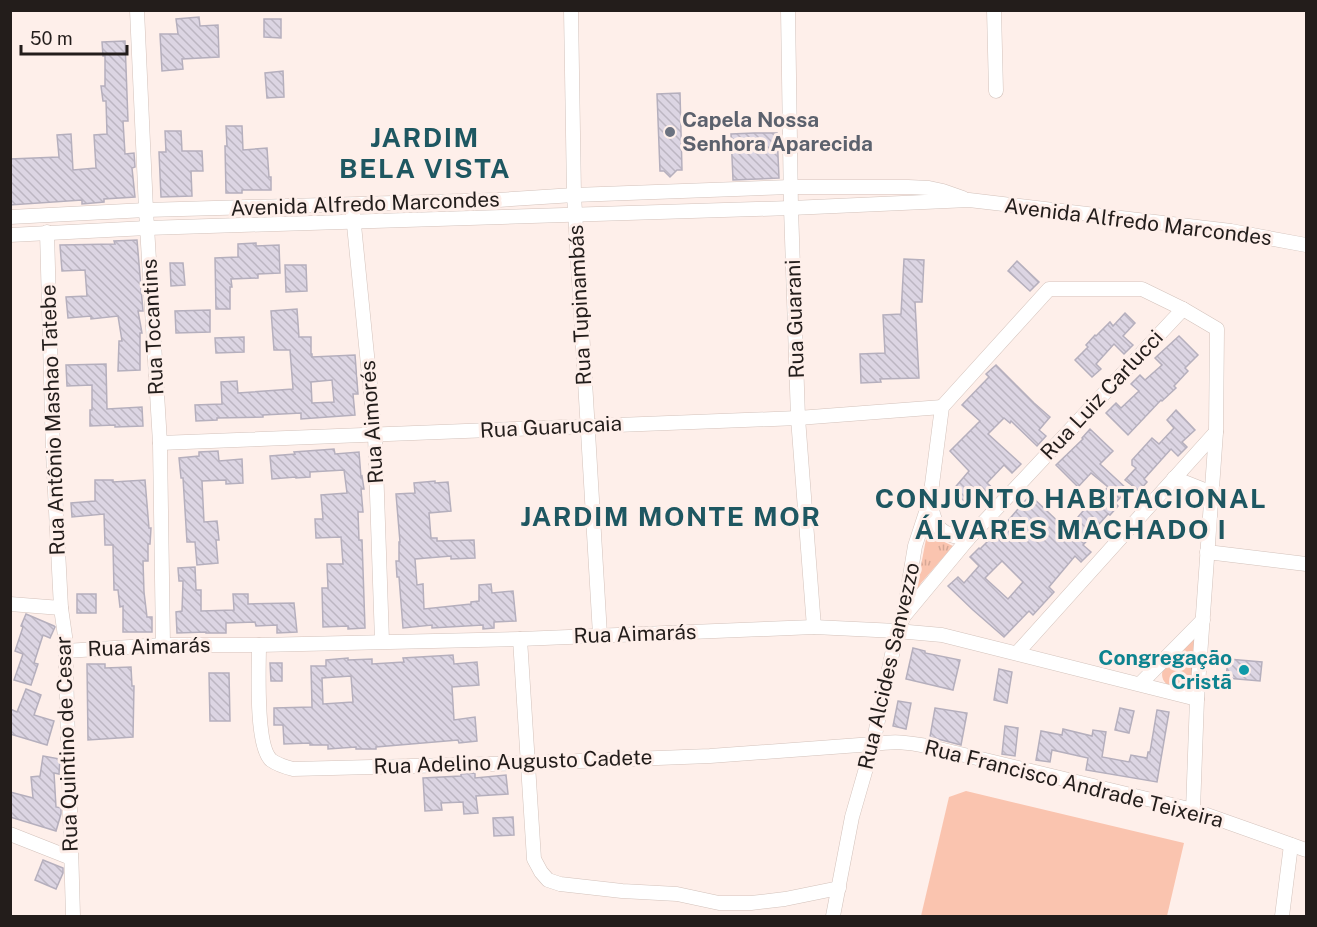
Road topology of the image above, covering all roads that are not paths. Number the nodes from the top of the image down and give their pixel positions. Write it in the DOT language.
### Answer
graph roads {
  1 [pos="137,10"];
  2 [pos="570,10"];
  3 [pos="788,10"];
  4 [pos="994,10"];
  5 [pos="996,91"];
  6 [pos="791,187"];
  7 [pos="574,195"];
  8 [pos="969,200"];
  9 [pos="351,204"];
  10 [pos="791,208"];
  11 [pos="146,210"];
  12 [pos="575,215"];
  13 [pos="10,216"];
  14 [pos="355,223"];
  15 [pos="147,228"];
  16 [pos="47,232"];
  17 [pos="10,235"];
  18 [pos="1306,245"];
  19 [pos="1184,309"];
  20 [pos="942,407"];
  21 [pos="798,418"];
  22 [pos="587,425"];
  23 [pos="1216,432"];
  24 [pos="375,435"];
  25 [pos="160,443"];
  26 [pos="1173,478"];
  27 [pos="1212,493"];
  28 [pos="930,500"];
  29 [pos="968,539"];
  30 [pos="1207,552"];
  31 [pos="1306,564"];
  32 [pos="11,606"];
  33 [pos="61,608"];
  34 [pos="903,618"];
  35 [pos="1203,620"];
  36 [pos="814,627"];
  37 [pos="897,631"];
  38 [pos="600,635"];
  39 [pos="520,639"];
  40 [pos="382,641"];
  41 [pos="163,645"];
  42 [pos="259,645"];
  43 [pos="65,651"];
  44 [pos="1017,653"];
  45 [pos="1140,684"];
  46 [pos="1197,699"];
  47 [pos="873,744"];
  48 [pos="528,763"];
  49 [pos="1192,810"];
  50 [pos="10,834"];
  51 [pos="1291,844"];
  52 [pos="1306,850"];
  53 [pos="71,858"];
  54 [pos="839,888"];
  55 [pos="73,916"];
  56 [pos="833,916"];
  57 [pos="1282,916"];
  1 -- 11 [label="street, Rua Tocantins"];
  2 -- 7 [label="street, Rua Tupinambás"];
  3 -- 6 [label="street, Rua Guarani"];
  4 -- 5 [label="street"];
  6 -- 7 [label="street, Avenida Alfredo Marcondes"];
  6 -- 8 [label="street, Avenida Alfredo Marcondes"];
  6 -- 10 [label="street, Rua Guarani"];
  7 -- 9 [label="street, Avenida Alfredo Marcondes"];
  7 -- 12 [label="street, Rua Tupinambás"];
  8 -- 10 [label="street, Avenida Alfredo Marcondes"];
  8 -- 18 [label="street, Avenida Alfredo Marcondes"];
  9 -- 11 [label="street, Avenida Alfredo Marcondes"];
  9 -- 14 [label="street, Rua Aimorés"];
  10 -- 12 [label="street, Avenida Alfredo Marcondes"];
  10 -- 21 [label="street, Rua Guarani"];
  11 -- 13 [label="street, Avenida Alfredo Marcondes"];
  11 -- 15 [label="street, Rua Tocantins"];
  12 -- 14 [label="street, Avenida Alfredo Marcondes"];
  12 -- 22 [label="street, Rua Tupinambás"];
  14 -- 15 [label="street, Avenida Alfredo Marcondes"];
  14 -- 24 [label="street, Rua Aimorés"];
  15 -- 16 [label="street, Avenida Alfredo Marcondes"];
  15 -- 25 [label="street, Rua Tocantins"];
  16 -- 17 [label="street, Avenida Alfredo Marcondes"];
  16 -- 33 [label="street, Rua Antônio Mashao Tatebe"];
  19 -- 20 [label="street"];
  19 -- 23 [label="street"];
  19 -- 29 [label="street, Rua Luiz Carlucci"];
  20 -- 21 [label="street, Rua Guarucaia"];
  20 -- 28 [label="street, Rua Alcides Sanvezzo"];
  21 -- 22 [label="street, Rua Guarucaia"];
  21 -- 36 [label="street, Rua Guarani"];
  22 -- 24 [label="street, Rua Guarucaia"];
  22 -- 38 [label="street, Rua Tupinambás"];
  23 -- 26 [label="street"];
  23 -- 27 [label="street"];
  24 -- 25 [label="street, Rua Guarucaia"];
  24 -- 40 [label="street, Rua Aimorés"];
  25 -- 41 [label="street, Rua Tocantins"];
  26 -- 27 [label="street"];
  26 -- 44 [label="street"];
  27 -- 30 [label="street"];
  28 -- 29 [label="street"];
  28 -- 34 [label="street, Rua Alcides Sanvezzo"];
  29 -- 34 [label="street, Rua Luiz Carlucci"];
  30 -- 31 [label="street"];
  30 -- 35 [label="street"];
  32 -- 33 [label="street"];
  33 -- 43 [label="street, Rua Quintino de Cesar"];
  34 -- 37 [label="street, Rua Alcides Sanvezzo"];
  35 -- 45 [label="street"];
  35 -- 46 [label="street"];
  36 -- 37 [label="street, Rua Aimarás"];
  36 -- 38 [label="street, Rua Aimarás"];
  37 -- 44 [label="street, Rua Aimarás"];
  37 -- 47 [label="street, Rua Alcides Sanvezzo"];
  38 -- 39 [label="street, Rua Aimarás"];
  39 -- 40 [label="street, Rua Aimarás"];
  39 -- 48 [label="street"];
  40 -- 42 [label="street, Rua Aimarás"];
  41 -- 42 [label="street, Rua Aimarás"];
  41 -- 43 [label="street, Rua Aimarás"];
  42 -- 48 [label="street, Rua Adelino Augusto Cadete"];
  43 -- 53 [label="street, Rua Quintino de Cesar"];
  44 -- 45 [label="street, Rua Aimarás"];
  45 -- 46 [label="street, Rua Aimarás"];
  46 -- 49 [label="street"];
  47 -- 48 [label="street, Rua Adelino Augusto Cadete"];
  47 -- 49 [label="street, Rua Francisco Andrade Teixeira"];
  47 -- 54 [label="street, Rua Alcides Sanvezzo"];
  48 -- 54 [label="street"];
  49 -- 51 [label="street, Rua Francisco Andrade Teixeira"];
  50 -- 53 [label="street"];
  51 -- 52 [label="street, Rua Francisco Andrade Teixeira"];
  51 -- 57 [label="street"];
  53 -- 55 [label="street, Rua Quintino de Cesar"];
  54 -- 56 [label="street, Rua Alcides Sanvezzo"];
}
